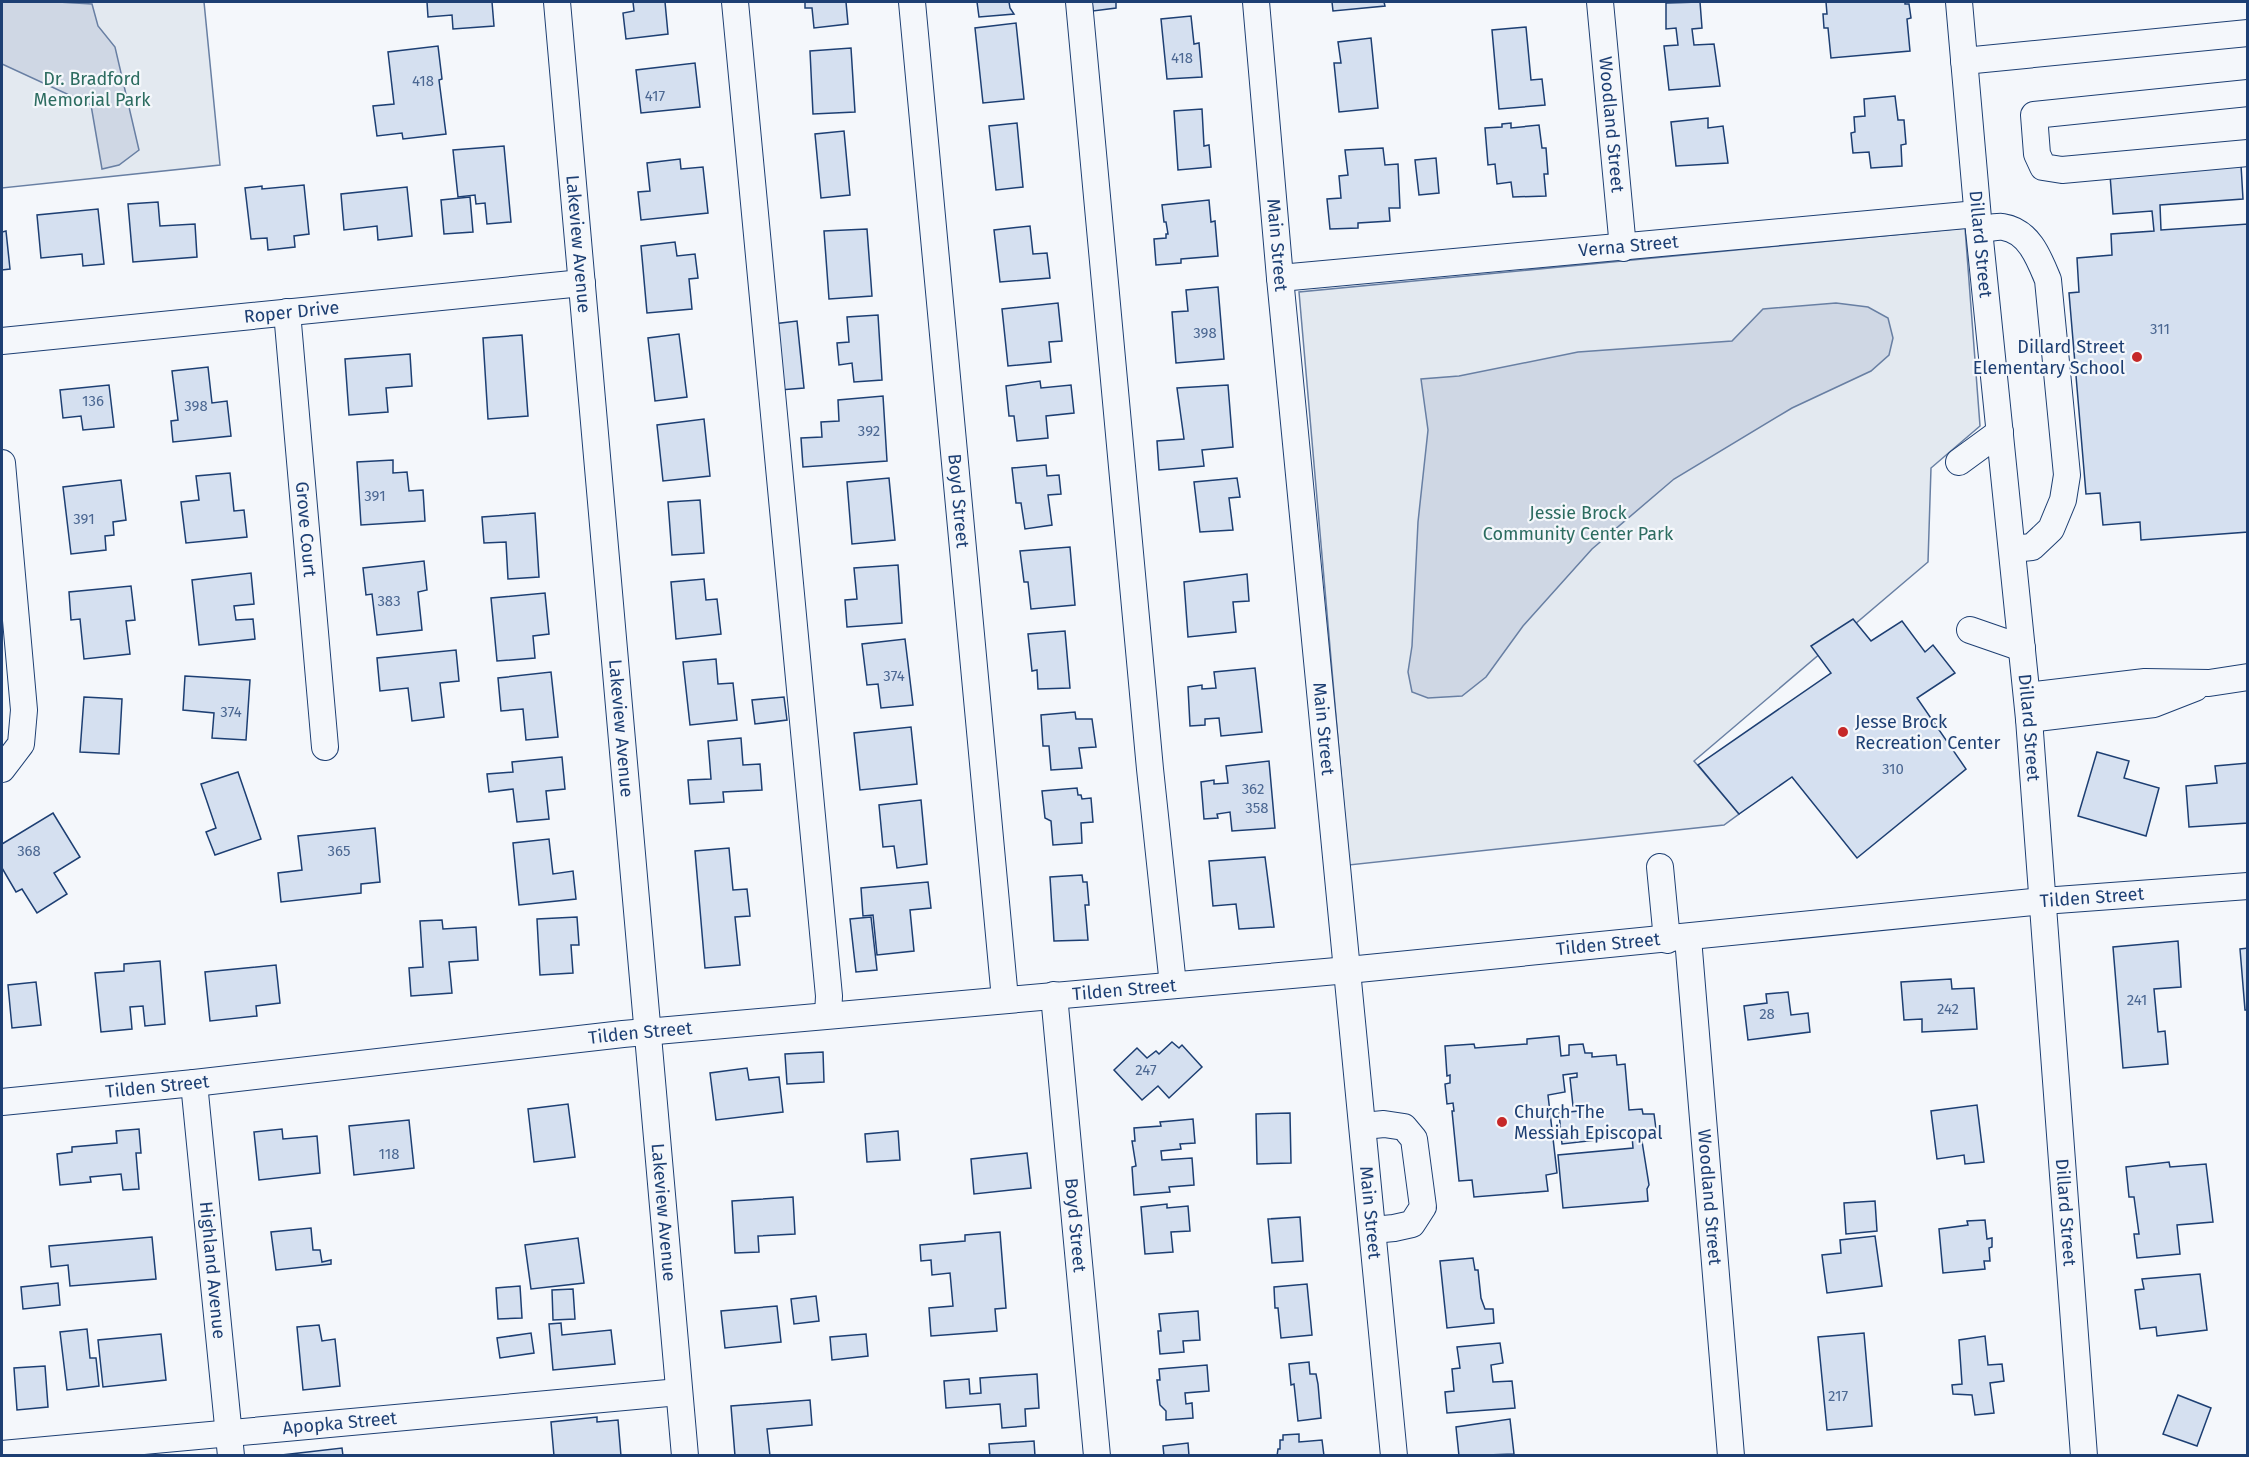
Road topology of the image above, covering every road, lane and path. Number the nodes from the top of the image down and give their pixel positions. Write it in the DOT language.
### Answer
graph roads {
  1 [pos="557,2"];
  2 [pos="735,2"];
  3 [pos="912,2"];
  4 [pos="1079,2"];
  5 [pos="1256,2"];
  6 [pos="1600,2"];
  7 [pos="1959,2"];
  8 [pos="2247,33"];
  9 [pos="1964,61"];
  10 [pos="2247,93"];
  11 [pos="2247,153"];
  12 [pos="1978,222"];
  13 [pos="1623,248"];
  14 [pos="1280,278"];
  15 [pos="582,283"];
  16 [pos="287,312"];
  17 [pos="2,341"];
  18 [pos="2000,432"];
  19 [pos="1959,462"];
  20 [pos="2,463"];
  21 [pos="2012,549"];
  22 [pos="1970,630"];
  23 [pos="2022,648"];
  24 [pos="2247,677"];
  25 [pos="2028,707"];
  26 [pos="325,747"];
  27 [pos="2,769"];
  28 [pos="1660,867"];
  29 [pos="2247,886"];
  30 [pos="2043,901"];
  31 [pos="1678,939"];
  32 [pos="1348,970"];
  33 [pos="1173,985"];
  34 [pos="1054,995"];
  35 [pos="1005,999"];
  36 [pos="828,1015"];
  37 [pos="646,1034"];
  38 [pos="194,1083"];
  39 [pos="2,1102"];
  40 [pos="1363,1126"];
  41 [pos="1373,1230"];
  42 [pos="679,1392"];
  43 [pos="230,1444"];
  44 [pos="2,1454"];
  45 [pos="685,1455"];
  46 [pos="1097,1455"];
  47 [pos="1394,1455"];
  48 [pos="1731,1455"];
  49 [pos="2084,1455"];
  1 -- 15 [label="street, Lakeview Avenue"];
  2 -- 36 [label="street"];
  3 -- 35 [label="street, Boyd Street"];
  4 -- 33 [label="street"];
  5 -- 14 [label="street, Main Street"];
  6 -- 13 [label="street, Woodland Street"];
  7 -- 9 [label="street, Dillard Street"];
  8 -- 9 [label="street"];
  9 -- 12 [label="street, Dillard Street"];
  10 -- 11 [label="street"];
  12 -- 13 [label="street, Verna Street"];
  12 -- 18 [label="street, Dillard Street"];
  12 -- 21 [label="street, Verna Street"];
  13 -- 14 [label="street, Verna Street"];
  14 -- 32 [label="street, Main Street"];
  15 -- 16 [label="street, Roper Drive"];
  15 -- 37 [label="street, Lakeview Avenue"];
  16 -- 17 [label="street, Roper Drive"];
  16 -- 26 [label="street, Grove Court"];
  18 -- 19 [label="street"];
  18 -- 21 [label="street, Dillard Street"];
  20 -- 27 [label="street"];
  21 -- 23 [label="street, Dillard Street"];
  22 -- 23 [label="street"];
  23 -- 25 [label="street, Dillard Street"];
  24 -- 25 [label="street"];
  25 -- 30 [label="street, Dillard Street"];
  28 -- 31 [label="street, Woodland Street"];
  29 -- 30 [label="street, Tilden Street"];
  30 -- 31 [label="street, Tilden Street"];
  30 -- 49 [label="street, Dillard Street"];
  31 -- 32 [label="street, Tilden Street"];
  31 -- 48 [label="street, Woodland Street"];
  32 -- 33 [label="street, Tilden Street"];
  32 -- 40 [label="street, Main Street"];
  33 -- 34 [label="street, Tilden Street"];
  34 -- 35 [label="street, Tilden Street"];
  34 -- 46 [label="street, Boyd Street"];
  35 -- 36 [label="street, Tilden Street"];
  36 -- 37 [label="street, Tilden Street"];
  37 -- 38 [label="street, Tilden Street"];
  37 -- 42 [label="street, Lakeview Avenue"];
  38 -- 39 [label="street, Tilden Street"];
  38 -- 43 [label="street, Highland Avenue"];
  40 -- 41 [label="street, Main Street"];
  40 -- 41 [label="street"];
  41 -- 47 [label="street, Main Street"];
  42 -- 43 [label="street, Apopka Street"];
  42 -- 45 [label="street, Lakeview Avenue"];
  43 -- 44 [label="street, Apopka Street"];
}
